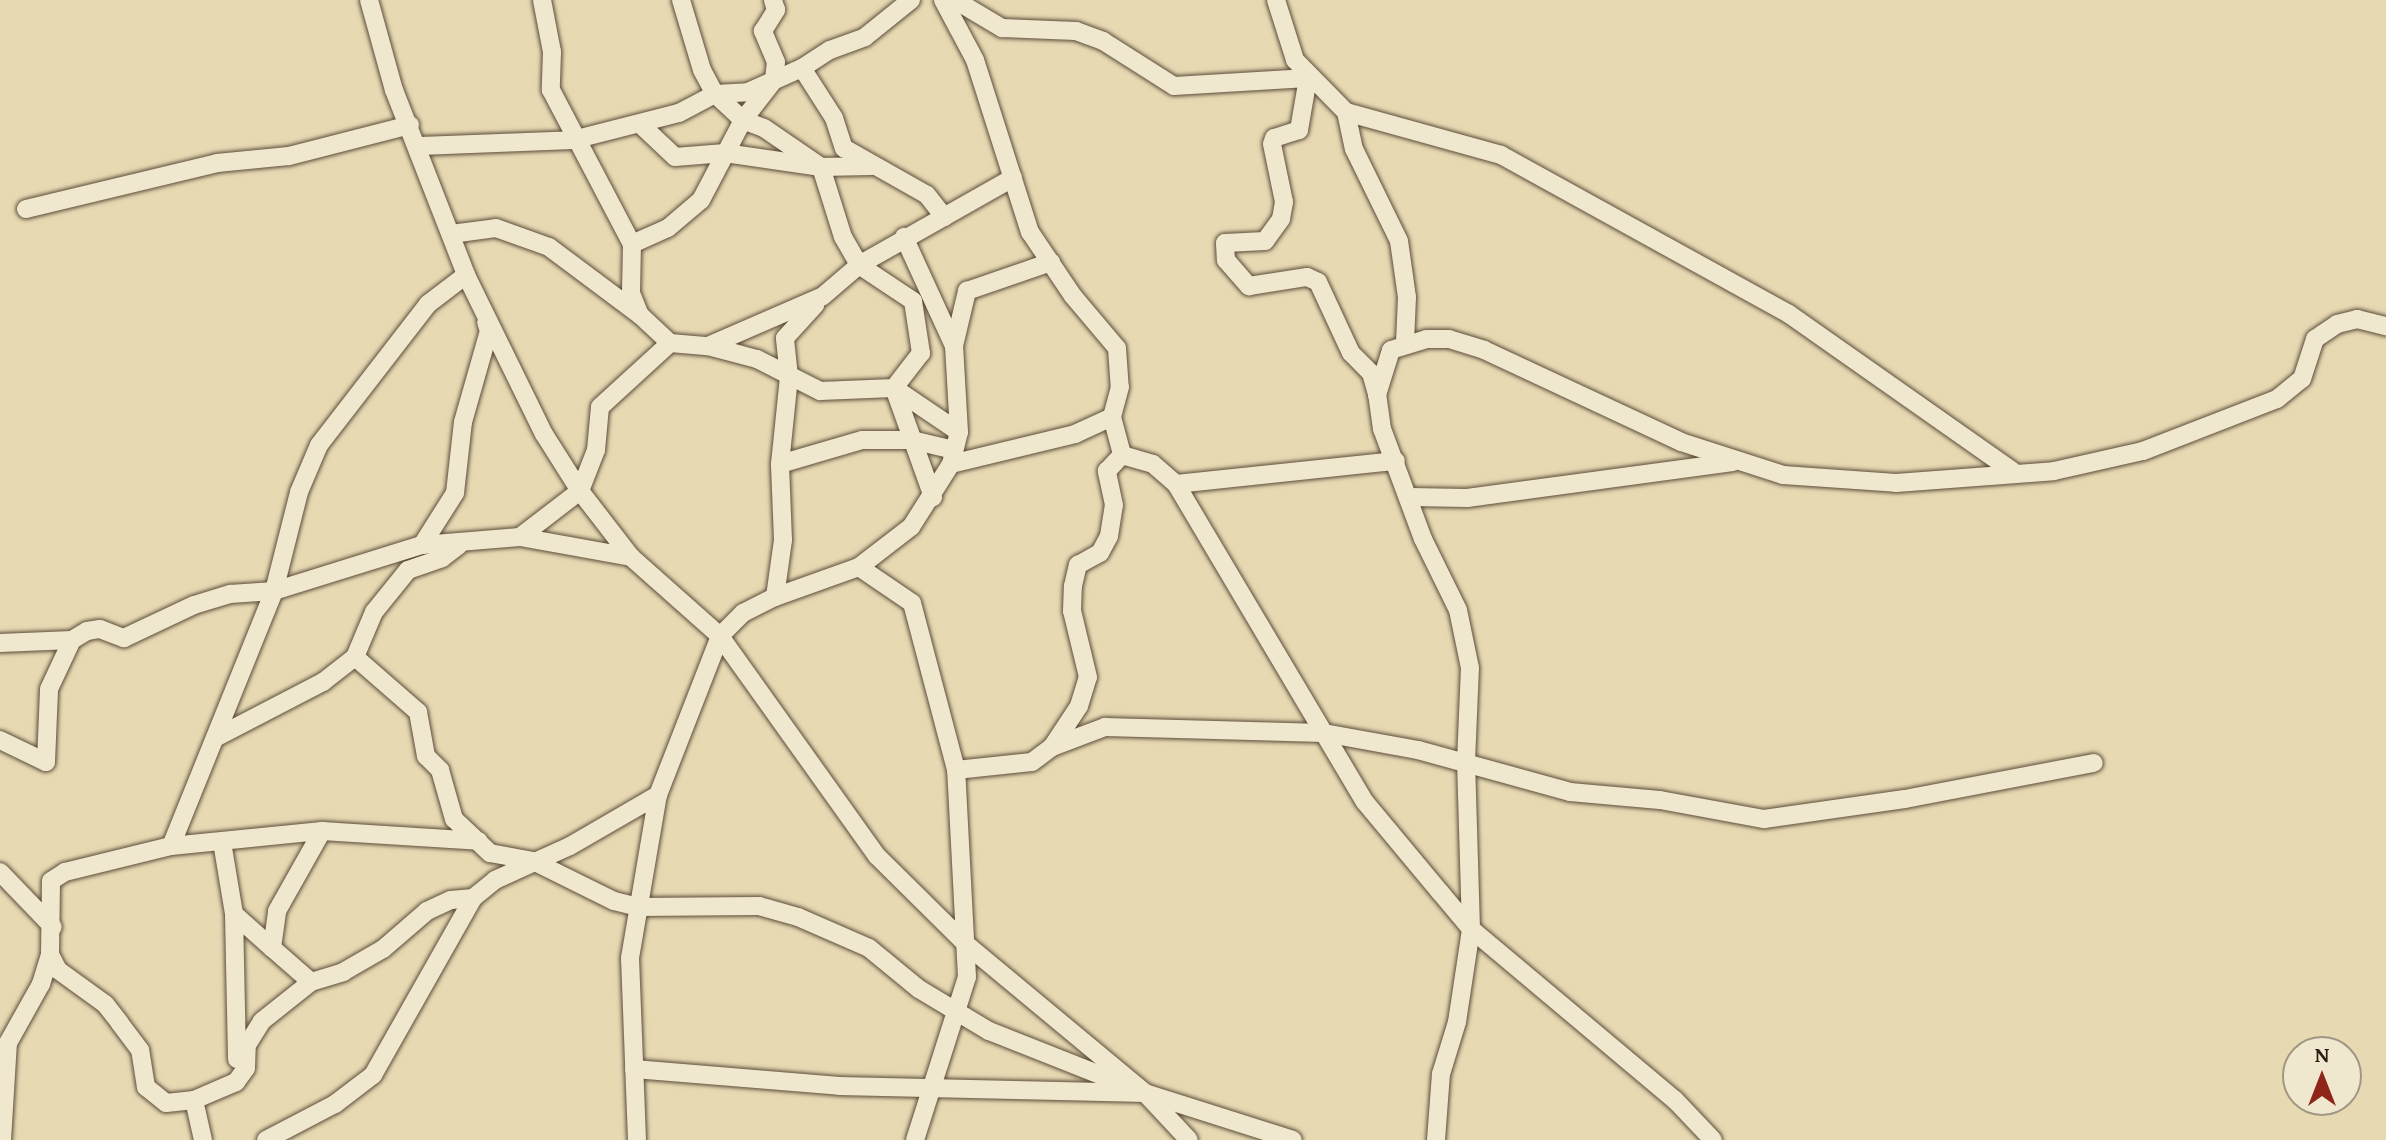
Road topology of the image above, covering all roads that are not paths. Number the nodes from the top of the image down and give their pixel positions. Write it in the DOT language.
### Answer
graph roads {
  1 [pos="369,0"];
  2 [pos="542,0"];
  3 [pos="681,0"];
  4 [pos="773,0"];
  5 [pos="911,0"];
  6 [pos="943,0"];
  7 [pos="955,0"];
  8 [pos="1276,0"];
  9 [pos="802,68"];
  10 [pos="1308,78"];
  11 [pos="774,80"];
  12 [pos="715,94"];
  13 [pos="1346,112"];
  14 [pos="743,120"];
  15 [pos="640,124"];
  16 [pos="410,125"];
  17 [pos="573,140"];
  18 [pos="420,146"];
  19 [pos="725,153"];
  20 [pos="872,166"];
  21 [pos="821,167"];
  22 [pos="1013,178"];
  23 [pos="26,209"];
  24 [pos="944,217"];
  25 [pos="451,234"];
  26 [pos="904,237"];
  27 [pos="632,244"];
  28 [pos="1051,262"];
  29 [pos="859,265"];
  30 [pos="466,275"];
  31 [pos="823,296"];
  32 [pos="484,312"];
  33 [pos="640,315"];
  34 [pos="2386,326"];
  35 [pos="670,343"];
  36 [pos="1405,343"];
  37 [pos="708,346"];
  38 [pos="954,346"];
  39 [pos="789,377"];
  40 [pos="894,388"];
  41 [pos="1377,395"];
  42 [pos="1112,417"];
  43 [pos="912,440"];
  44 [pos="955,448"];
  45 [pos="1122,455"];
  46 [pos="1396,461"];
  47 [pos="1740,461"];
  48 [pos="780,464"];
  49 [pos="2012,471"];
  50 [pos="1176,484"];
  51 [pos="580,491"];
  52 [pos="933,497"];
  53 [pos="1410,497"];
  54 [pos="520,537"];
  55 [pos="422,545"];
  56 [pos="459,545"];
  57 [pos="631,557"];
  58 [pos="859,567"];
  59 [pos="274,591"];
  60 [pos="775,597"];
  61 [pos="720,636"];
  62 [pos="72,640"];
  63 [pos="0,643"];
  64 [pos="355,657"];
  65 [pos="1324,733"];
  66 [pos="2,738"];
  67 [pos="215,738"];
  68 [pos="1052,747"];
  69 [pos="1466,762"];
  70 [pos="2094,763"];
  71 [pos="956,770"];
  72 [pos="658,795"];
  73 [pos="322,831"];
  74 [pos="479,841"];
  75 [pos="222,842"];
  76 [pos="171,846"];
  77 [pos="533,861"];
  78 [pos="0,872"];
  79 [pos="473,898"];
  80 [pos="638,907"];
  81 [pos="234,914"];
  82 [pos="53,927"];
  83 [pos="1471,929"];
  84 [pos="967,945"];
  85 [pos="272,948"];
  86 [pos="50,954"];
  87 [pos="311,982"];
  88 [pos="957,1009"];
  89 [pos="634,1069"];
  90 [pos="236,1082"];
  91 [pos="927,1089"];
  92 [pos="1145,1093"];
  93 [pos="194,1100"];
  94 [pos="1,1116"];
  95 [pos="2,1140"];
  96 [pos="203,1140"];
  97 [pos="266,1140"];
  98 [pos="637,1140"];
  99 [pos="915,1140"];
  100 [pos="1189,1140"];
  101 [pos="1293,1140"];
  102 [pos="1436,1140"];
  103 [pos="1713,1140"];
  1 -- 16 [label="street"];
  2 -- 17 [label="street"];
  3 -- 12 [label="street"];
  4 -- 11 [label="street"];
  5 -- 9 [label="street"];
  6 -- 22 [label="street"];
  7 -- 10 [label="street"];
  8 -- 10 [label="street"];
  9 -- 11 [label="street"];
  9 -- 20 [label="street"];
  10 -- 13 [label="street"];
  10 -- 41 [label="street"];
  11 -- 12 [label="street"];
  11 -- 14 [label="street"];
  12 -- 14 [label="street"];
  12 -- 15 [label="street"];
  13 -- 36 [label="street"];
  13 -- 49 [label="street"];
  14 -- 19 [label="street"];
  14 -- 21 [label="street"];
  15 -- 17 [label="street"];
  15 -- 19 [label="street"];
  16 -- 18 [label="street"];
  16 -- 23 [label="street"];
  17 -- 18 [label="street"];
  17 -- 27 [label="street"];
  18 -- 25 [label="street"];
  19 -- 21 [label="street"];
  19 -- 27 [label="street"];
  20 -- 21 [label="street"];
  20 -- 24 [label="street"];
  21 -- 29 [label="street"];
  22 -- 24 [label="street"];
  22 -- 28 [label="street"];
  24 -- 26 [label="street"];
  25 -- 30 [label="street"];
  25 -- 33 [label="street"];
  26 -- 29 [label="street"];
  26 -- 38 [label="street"];
  27 -- 33 [label="street"];
  28 -- 38 [label="street"];
  28 -- 42 [label="street"];
  29 -- 31 [label="street"];
  29 -- 40 [label="street"];
  30 -- 32 [label="street"];
  30 -- 59 [label="street"];
  31 -- 37 [label="street"];
  31 -- 39 [label="street"];
  32 -- 51 [label="street"];
  32 -- 55 [label="street"];
  33 -- 35 [label="street"];
  34 -- 49 [label="street"];
  35 -- 37 [label="street"];
  35 -- 51 [label="street"];
  36 -- 41 [label="street"];
  36 -- 47 [label="street"];
  37 -- 39 [label="street"];
  38 -- 44 [label="street"];
  39 -- 40 [label="street"];
  39 -- 48 [label="street"];
  40 -- 43 [label="street"];
  40 -- 44 [label="street"];
  41 -- 46 [label="street"];
  42 -- 44 [label="street"];
  42 -- 45 [label="street"];
  43 -- 44 [label="street"];
  43 -- 48 [label="street"];
  43 -- 52 [label="street"];
  44 -- 52 [label="street"];
  45 -- 50 [label="street"];
  45 -- 68 [label="street"];
  46 -- 50 [label="street"];
  46 -- 53 [label="street"];
  47 -- 49 [label="street"];
  47 -- 53 [label="street"];
  48 -- 60 [label="street"];
  50 -- 65 [label="street"];
  51 -- 54 [label="street"];
  51 -- 57 [label="street"];
  52 -- 58 [label="street"];
  53 -- 69 [label="street"];
  54 -- 56 [label="street"];
  54 -- 57 [label="street"];
  55 -- 56 [label="street"];
  55 -- 59 [label="street"];
  56 -- 64 [label="street"];
  57 -- 61 [label="street"];
  58 -- 60 [label="street"];
  58 -- 71 [label="street"];
  59 -- 62 [label="street"];
  59 -- 67 [label="street"];
  60 -- 61 [label="street"];
  61 -- 72 [label="street"];
  61 -- 84 [label="street"];
  62 -- 63 [label="street"];
  62 -- 66 [label="street"];
  64 -- 67 [label="street"];
  64 -- 74 [label="street"];
  65 -- 68 [label="street"];
  65 -- 69 [label="street"];
  65 -- 83 [label="street"];
  67 -- 76 [label="street"];
  68 -- 71 [label="street"];
  69 -- 70 [label="street"];
  69 -- 83 [label="street"];
  71 -- 84 [label="street"];
  72 -- 77 [label="street"];
  72 -- 80 [label="street"];
  73 -- 74 [label="street"];
  73 -- 75 [label="street"];
  73 -- 85 [label="street"];
  74 -- 77 [label="street"];
  75 -- 76 [label="street"];
  75 -- 81 [label="street"];
  76 -- 82 [label="street"];
  77 -- 79 [label="street"];
  77 -- 80 [label="street"];
  78 -- 82 [label="street"];
  79 -- 87 [label="street"];
  79 -- 97 [label="street"];
  80 -- 88 [label="street"];
  80 -- 89 [label="street"];
  81 -- 85 [label="street"];
  81 -- 90 [label="street"];
  82 -- 86 [label="street"];
  83 -- 102 [label="street"];
  83 -- 103 [label="street"];
  84 -- 88 [label="street"];
  84 -- 92 [label="street"];
  85 -- 87 [label="street"];
  86 -- 93 [label="street"];
  86 -- 94 [label="street"];
  87 -- 90 [label="street"];
  88 -- 91 [label="street"];
  88 -- 92 [label="street"];
  89 -- 91 [label="street"];
  89 -- 98 [label="street"];
  90 -- 93 [label="street"];
  91 -- 92 [label="street"];
  91 -- 99 [label="street"];
  92 -- 100 [label="street"];
  92 -- 101 [label="street"];
  93 -- 96 [label="street"];
  94 -- 95 [label="street"];
}
